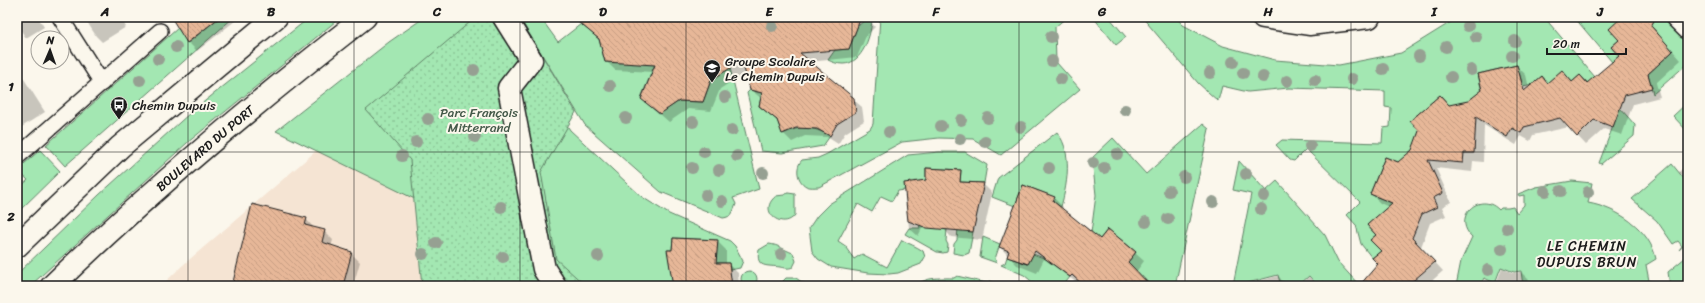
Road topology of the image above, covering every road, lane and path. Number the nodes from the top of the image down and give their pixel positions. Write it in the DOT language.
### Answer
graph roads {
  1 [pos="60,17"];
  2 [pos="276,17"];
  3 [pos="365,17"];
  4 [pos="504,17"];
  5 [pos="1263,17"];
  6 [pos="1369,17"];
  7 [pos="1677,17"];
  8 [pos="1688,28"];
  9 [pos="160,31"];
  10 [pos="102,83"];
  11 [pos="17,157"];
  12 [pos="17,246"];
  13 [pos="52,286"];
  14 [pos="555,286"];
  1 -- 10 [label="lane"];
  2 -- 12 [label="main road"];
  3 -- 13 [label="main road, BOULEVARD DU PORT"];
  4 -- 14 [label="main road"];
  5 -- 6 [label="main road"];
  7 -- 8 [label="main road"];
  9 -- 10 [label="lane"];
  10 -- 11 [label="lane"];
}
